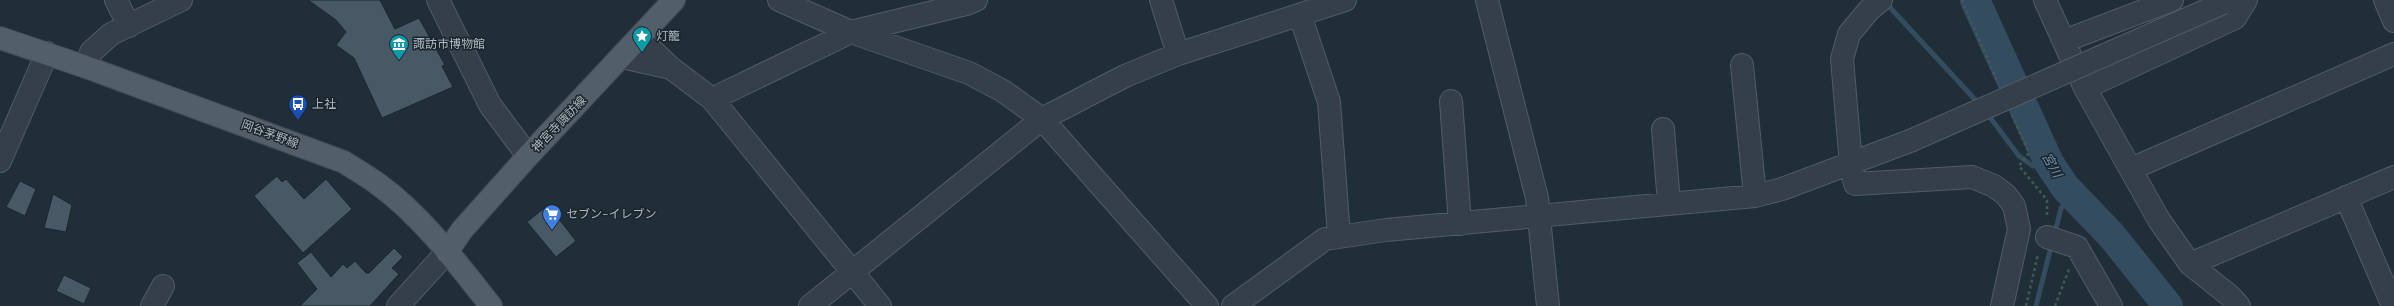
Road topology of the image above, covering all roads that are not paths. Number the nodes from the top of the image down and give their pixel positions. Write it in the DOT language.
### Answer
graph roads {
  1 [pos="116,0"];
  2 [pos="181,0"];
  3 [pos="438,0"];
  4 [pos="674,0"];
  5 [pos="779,0"];
  6 [pos="976,0"];
  7 [pos="1161,0"];
  8 [pos="1345,0"];
  9 [pos="1487,0"];
  10 [pos="2045,0"];
  11 [pos="2172,0"];
  12 [pos="2246,0"];
  13 [pos="2385,0"];
  14 [pos="2226,1"];
  15 [pos="1875,5"];
  16 [pos="1300,15"];
  17 [pos="2394,22"];
  18 [pos="129,26"];
  19 [pos="851,32"];
  20 [pos="0,38"];
  21 [pos="639,38"];
  22 [pos="2064,41"];
  23 [pos="48,53"];
  24 [pos="1178,54"];
  25 [pos="2394,54"];
  26 [pos="622,57"];
  27 [pos="1742,65"];
  28 [pos="86,67"];
  29 [pos="671,68"];
  30 [pos="2085,88"];
  31 [pos="712,99"];
  32 [pos="1451,101"];
  33 [pos="1042,120"];
  34 [pos="1663,129"];
  35 [pos="528,156"];
  36 [pos="0,161"];
  37 [pos="1851,165"];
  38 [pos="2131,169"];
  39 [pos="2394,177"];
  40 [pos="1755,196"];
  41 [pos="2346,197"];
  42 [pos="1669,203"];
  43 [pos="1541,217"];
  44 [pos="1460,224"];
  45 [pos="1339,236"];
  46 [pos="2047,237"];
  47 [pos="447,252"];
  48 [pos="2190,264"];
  49 [pos="853,272"];
  50 [pos="163,286"];
  51 [pos="152,306"];
  52 [pos="398,306"];
  53 [pos="491,306"];
  54 [pos="810,306"];
  55 [pos="880,306"];
  56 [pos="1207,306"];
  57 [pos="1233,306"];
  58 [pos="1548,306"];
  59 [pos="2002,306"];
  60 [pos="2111,306"];
  61 [pos="2239,306"];
  62 [pos="2393,306"];
  1 -- 18 [label="street"];
  2 -- 18 [label="street"];
  3 -- 35 [label="street"];
  4 -- 21 [label="main road, 神宮寺諏訪線"];
  5 -- 19 [label="street"];
  6 -- 19 [label="street"];
  7 -- 24 [label="street"];
  8 -- 16 [label="street"];
  9 -- 43 [label="street"];
  10 -- 22 [label="street"];
  11 -- 22 [label="street"];
  12 -- 30 [label="street"];
  13 -- 17 [label="street"];
  14 -- 37 [label="street, bridge"];
  15 -- 37 [label="street"];
  16 -- 24 [label="street"];
  16 -- 45 [label="street"];
  18 -- 28 [label="street"];
  19 -- 31 [label="street"];
  19 -- 33 [label="street"];
  20 -- 23 [label="main road, 岡谷茅野線"];
  21 -- 26 [label="main road, 神宮寺諏訪線"];
  21 -- 29 [label="street"];
  22 -- 30 [label="street"];
  23 -- 28 [label="main road, 岡谷茅野線"];
  23 -- 36 [label="street"];
  24 -- 33 [label="street"];
  25 -- 38 [label="street"];
  26 -- 29 [label="street"];
  26 -- 35 [label="main road, 神宮寺諏訪線"];
  27 -- 40 [label="street"];
  28 -- 47 [label="main road, 岡谷茅野線"];
  29 -- 31 [label="street"];
  30 -- 38 [label="street"];
  31 -- 49 [label="street"];
  32 -- 44 [label="street"];
  33 -- 49 [label="street"];
  33 -- 56 [label="street"];
  34 -- 42 [label="street"];
  35 -- 47 [label="main road, 神宮寺諏訪線"];
  37 -- 40 [label="street"];
  37 -- 59 [label="street"];
  38 -- 48 [label="street"];
  39 -- 41 [label="street"];
  40 -- 42 [label="street"];
  41 -- 48 [label="street"];
  41 -- 62 [label="street"];
  42 -- 43 [label="street"];
  43 -- 44 [label="street"];
  43 -- 58 [label="street"];
  44 -- 45 [label="street"];
  45 -- 57 [label="street"];
  46 -- 60 [label="street"];
  47 -- 52 [label="street"];
  47 -- 53 [label="main road, 岡谷茅野線"];
  48 -- 61 [label="street"];
  49 -- 54 [label="street"];
  49 -- 55 [label="street"];
  50 -- 51 [label="street"];
}
